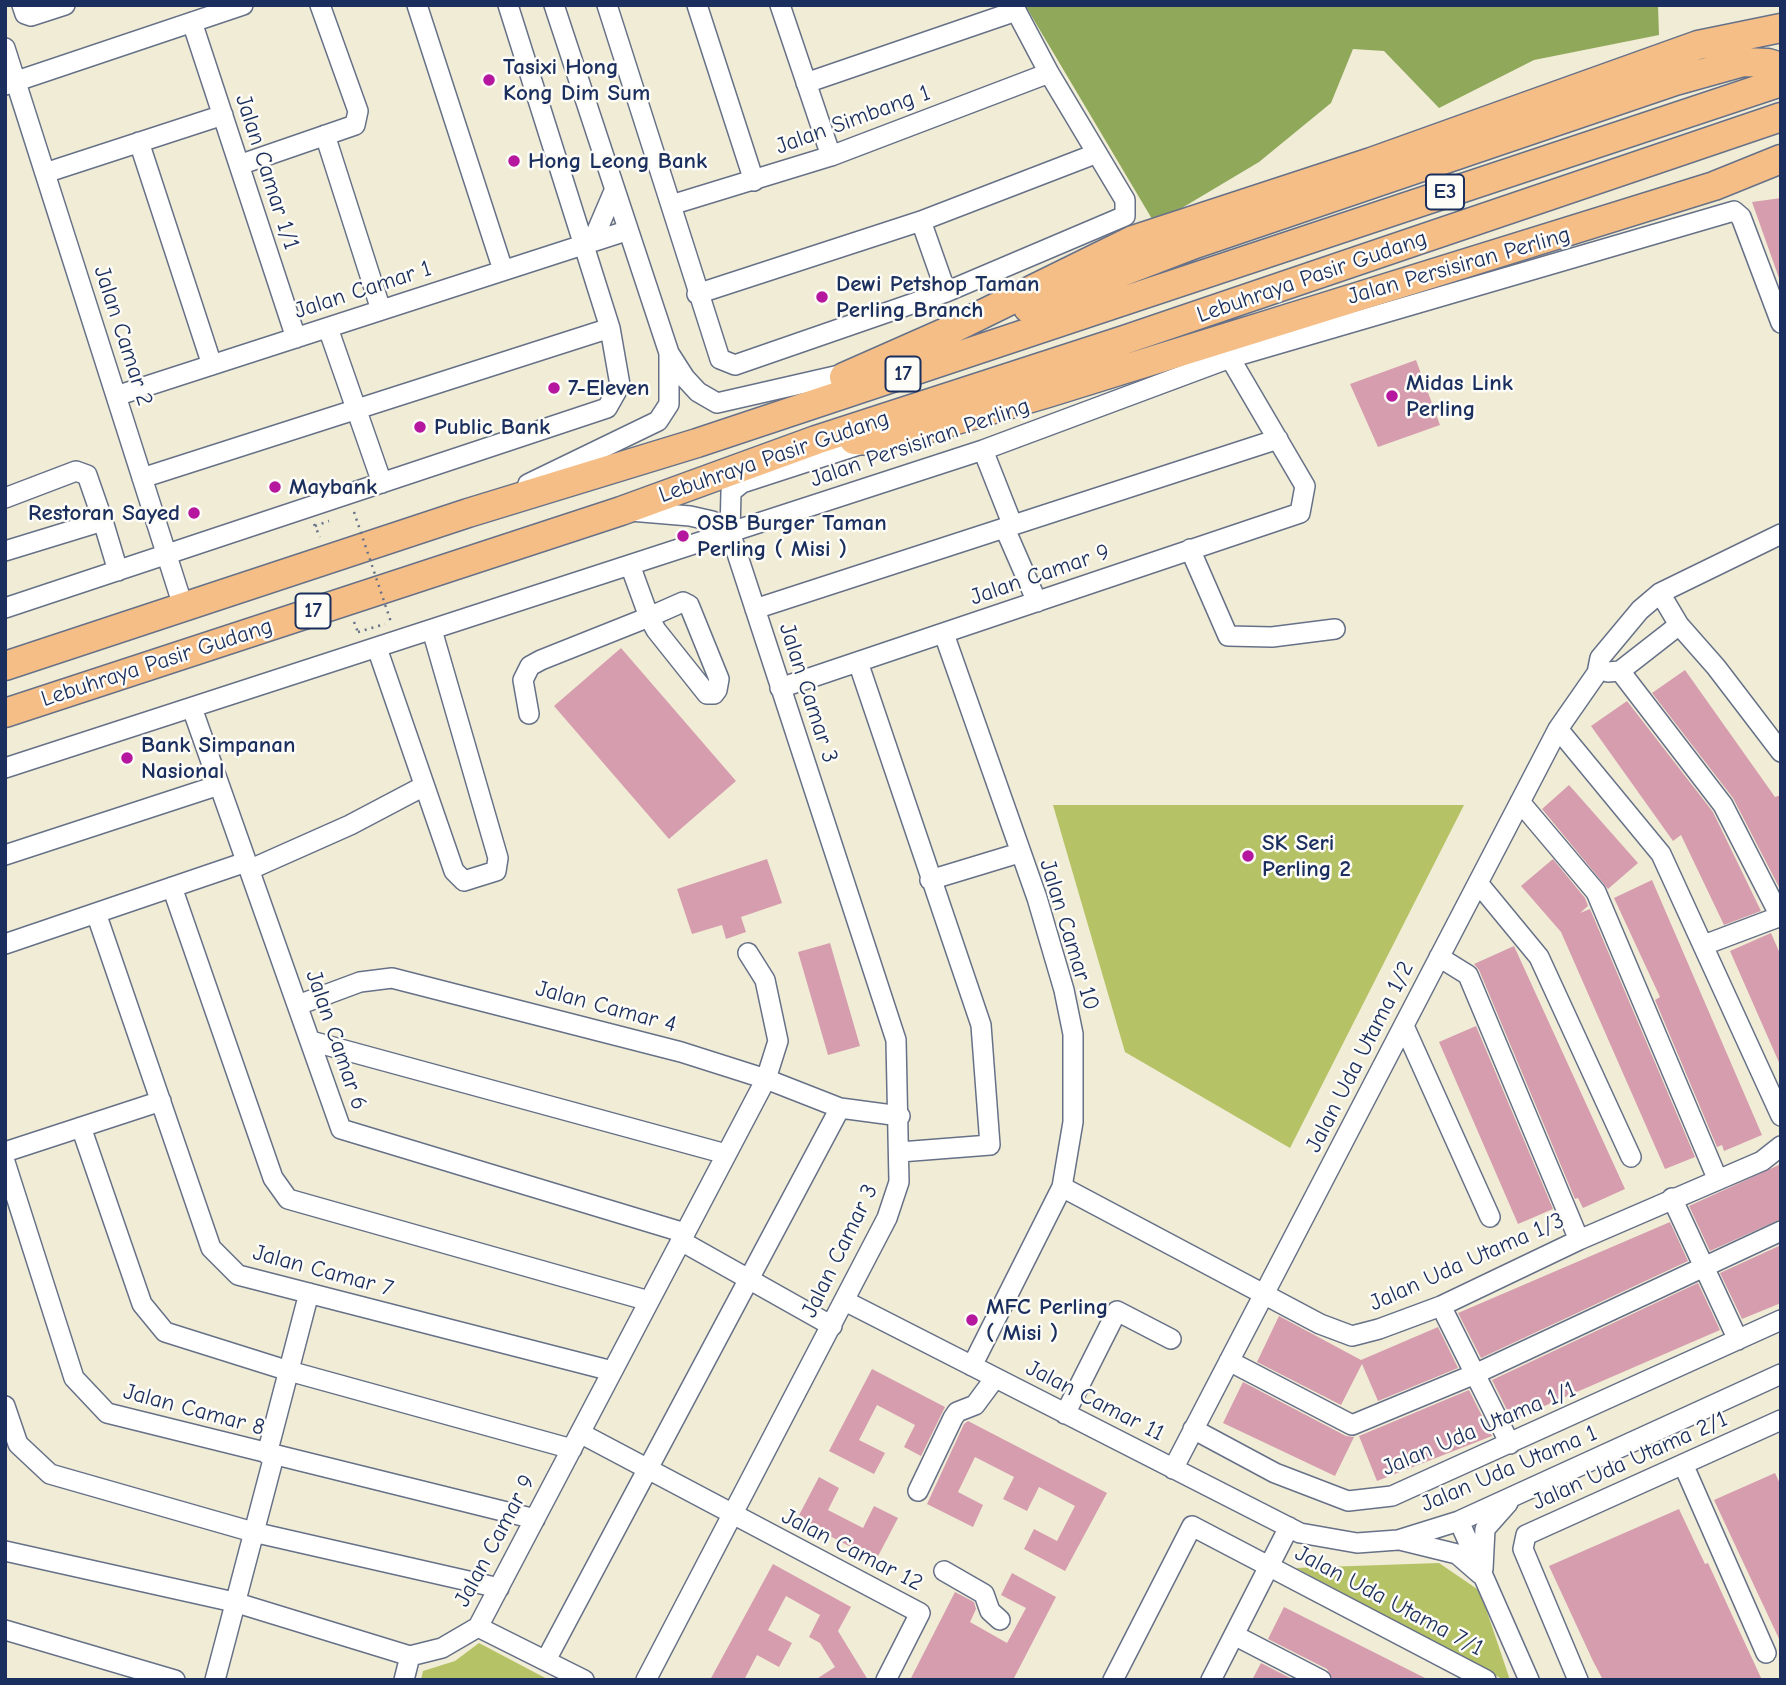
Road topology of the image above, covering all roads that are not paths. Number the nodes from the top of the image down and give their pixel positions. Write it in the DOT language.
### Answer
graph roads {
  1 [pos="22,5"];
  2 [pos="65,5"];
  3 [pos="243,5"];
  4 [pos="320,5"];
  5 [pos="417,5"];
  6 [pos="509,5"];
  7 [pos="554,5"];
  8 [pos="607,5"];
  9 [pos="697,5"];
  10 [pos="780,5"];
  11 [pos="1015,8"];
  12 [pos="192,22"];
  13 [pos="1781,28"];
  14 [pos="5,48"];
  15 [pos="1781,67"];
  16 [pos="1049,73"];
  17 [pos="1781,82"];
  18 [pos="10,83"];
  19 [pos="806,83"];
  20 [pos="223,115"];
  21 [pos="1781,117"];
  22 [pos="1781,130"];
  23 [pos="325,135"];
  24 [pos="1728,135"];
  25 [pos="139,142"];
  26 [pos="1095,154"];
  27 [pos="831,156"];
  28 [pos="1781,159"];
  29 [pos="239,164"];
  30 [pos="45,173"];
  31 [pos="754,181"];
  32 [pos="614,191"];
  33 [pos="671,205"];
  34 [pos="921,221"];
  35 [pos="626,230"];
  36 [pos="584,244"];
  37 [pos="636,260"];
  38 [pos="503,270"];
  39 [pos="946,292"];
  40 [pos="697,294"];
  41 [pos="1110,306"];
  42 [pos="381,310"];
  43 [pos="1781,323"];
  44 [pos="328,328"];
  45 [pos="610,328"];
  46 [pos="946,332"];
  47 [pos="296,338"];
  48 [pos="1124,340"];
  49 [pos="669,354"];
  50 [pos="1230,358"];
  51 [pos="212,365"];
  52 [pos="858,371"];
  53 [pos="116,397"];
  54 [pos="356,409"];
  55 [pos="1278,439"];
  56 [pos="816,440"];
  57 [pos="872,440"];
  58 [pos="697,443"];
  59 [pos="983,450"];
  60 [pos="142,478"];
  61 [pos="382,483"];
  62 [pos="5,498"];
  63 [pos="621,511"];
  64 [pos="468,513"];
  65 [pos="103,521"];
  66 [pos="1009,526"];
  67 [pos="730,532"];
  68 [pos="1781,534"];
  69 [pos="1190,550"];
  70 [pos="5,551"];
  71 [pos="166,554"];
  72 [pos="630,565"];
  73 [pos="118,571"];
  74 [pos="1660,593"];
  75 [pos="1037,602"];
  76 [pos="183,606"];
  77 [pos="5,608"];
  78 [pos="755,609"];
  79 [pos="649,617"];
  80 [pos="1679,625"];
  81 [pos="1335,629"];
  82 [pos="432,630"];
  83 [pos="944,634"];
  84 [pos="377,648"];
  85 [pos="858,662"];
  86 [pos="5,666"];
  87 [pos="1620,671"];
  88 [pos="1597,673"];
  89 [pos="780,688"];
  90 [pos="192,708"];
  91 [pos="5,713"];
  92 [pos="529,714"];
  93 [pos="1558,729"];
  94 [pos="1781,752"];
  95 [pos="5,768"];
  96 [pos="219,785"];
  97 [pos="424,786"];
  98 [pos="1520,802"];
  99 [pos="1019,853"];
  100 [pos="5,855"];
  101 [pos="248,865"];
  102 [pos="930,880"];
  103 [pos="1478,883"];
  104 [pos="172,887"];
  105 [pos="96,913"];
  106 [pos="1781,917"];
  107 [pos="5,944"];
  108 [pos="1704,945"];
  109 [pos="748,953"];
  110 [pos="1439,957"];
  111 [pos="298,1005"];
  112 [pos="1404,1026"];
  113 [pos="311,1041"];
  114 [pos="765,1079"];
  115 [pos="160,1101"];
  116 [pos="840,1108"];
  117 [pos="900,1116"];
  118 [pos="1781,1116"];
  119 [pos="81,1127"];
  120 [pos="1781,1146"];
  121 [pos="5,1152"];
  122 [pos="900,1152"];
  123 [pos="726,1154"];
  124 [pos="1631,1157"];
  125 [pos="5,1162"];
  126 [pos="1717,1178"];
  127 [pos="1062,1187"];
  128 [pos="1672,1198"];
  129 [pos="13,1211"];
  130 [pos="1490,1217"];
  131 [pos="1781,1231"];
  132 [pos="683,1237"];
  133 [pos="1579,1240"];
  134 [pos="1704,1267"];
  135 [pos="749,1280"];
  136 [pos="309,1293"];
  137 [pos="1264,1293"];
  138 [pos="649,1301"];
  139 [pos="845,1301"];
  140 [pos="1441,1306"];
  141 [pos="1781,1320"];
  142 [pos="832,1326"];
  143 [pos="1171,1339"];
  144 [pos="1738,1340"];
  145 [pos="1229,1361"];
  146 [pos="972,1366"];
  147 [pos="289,1371"];
  148 [pos="612,1371"];
  149 [pos="1475,1374"];
  150 [pos="1781,1374"];
  151 [pos="995,1378"];
  152 [pos="5,1406"];
  153 [pos="1065,1413"];
  154 [pos="1781,1420"];
  155 [pos="1194,1429"];
  156 [pos="576,1441"];
  157 [pos="1510,1444"];
  158 [pos="271,1455"];
  159 [pos="1683,1464"];
  160 [pos="1173,1469"];
  161 [pos="648,1470"];
  162 [pos="918,1491"];
  163 [pos="1514,1496"];
  164 [pos="732,1515"];
  165 [pos="535,1519"];
  166 [pos="1459,1521"];
  167 [pos="1289,1527"];
  168 [pos="253,1532"];
  169 [pos="1398,1540"];
  170 [pos="5,1551"];
  171 [pos="1269,1566"];
  172 [pos="944,1571"];
  173 [pos="1483,1577"];
  174 [pos="499,1588"];
  175 [pos="233,1602"];
  176 [pos="1000,1620"];
  177 [pos="478,1627"];
  178 [pos="5,1630"];
  179 [pos="1234,1635"];
  180 [pos="1766,1653"];
  181 [pos="410,1656"];
  182 [pos="546,1660"];
  183 [pos="175,1680"];
  184 [pos="215,1680"];
  185 [pos="404,1680"];
  186 [pos="584,1680"];
  187 [pos="646,1680"];
  188 [pos="886,1680"];
  189 [pos="1113,1680"];
  190 [pos="1211,1680"];
  191 [pos="1321,1680"];
  192 [pos="1486,1680"];
  193 [pos="1529,1680"];
  194 [pos="1578,1680"];
  1 -- 2 [label="street"];
  3 -- 12 [label="street"];
  4 -- 23 [label="street"];
  5 -- 38 [label="street"];
  6 -- 36 [label="street"];
  7 -- 32 [label="street"];
  8 -- 33 [label="street"];
  9 -- 31 [label="street"];
  10 -- 19 [label="street"];
  11 -- 16 [label="street"];
  11 -- 19 [label="street"];
  12 -- 18 [label="street"];
  12 -- 20 [label="street, Jalan Camar 1/1"];
  13 -- 46 [label="highway"];
  14 -- 18 [label="street, Jalan Camar 2"];
  15 -- 46 [label="highway"];
  16 -- 26 [label="street"];
  16 -- 27 [label="street, Jalan Simbang 1"];
  17 -- 41 [label="highway, Lebuhraya Pasir Gudang / E3"];
  18 -- 30 [label="street, Jalan Camar 2"];
  19 -- 27 [label="street"];
  20 -- 25 [label="street"];
  20 -- 29 [label="street, Jalan Camar 1/1"];
  21 -- 24 [label="highway, Lebuhraya Pasir Gudang / E3"];
  22 -- 24 [label="street"];
  23 -- 29 [label="street"];
  23 -- 42 [label="street"];
  24 -- 48 [label="highway, Lebuhraya Pasir Gudang / E3"];
  25 -- 30 [label="street"];
  25 -- 51 [label="street"];
  26 -- 34 [label="street"];
  26 -- 39 [label="street"];
  27 -- 31 [label="street, Jalan Simbang 1"];
  28 -- 57 [label="highway"];
  29 -- 47 [label="street, Jalan Camar 1/1"];
  30 -- 53 [label="street, Jalan Camar 2"];
  31 -- 33 [label="street, Jalan Simbang 1"];
  32 -- 35 [label="street"];
  32 -- 36 [label="street"];
  33 -- 40 [label="street"];
  34 -- 39 [label="street"];
  34 -- 40 [label="street"];
  35 -- 36 [label="street, Jalan Camar 1"];
  35 -- 37 [label="street"];
  36 -- 37 [label="street"];
  36 -- 38 [label="street, Jalan Camar 1"];
  36 -- 45 [label="street"];
  37 -- 49 [label="street"];
  38 -- 42 [label="street, Jalan Camar 1"];
  39 -- 40 [label="street"];
  41 -- 58 [label="highway, Lebuhraya Pasir Gudang / 17"];
  42 -- 44 [label="street, Jalan Camar 1"];
  43 -- 50 [label="street, Jalan Persisiran Perling"];
  44 -- 47 [label="street, Jalan Camar 1"];
  44 -- 54 [label="street"];
  45 -- 54 [label="street"];
  45 -- 61 [label="street"];
  46 -- 52 [label="highway"];
  47 -- 51 [label="street, Jalan Camar 1"];
  48 -- 56 [label="highway, Lebuhraya Pasir Gudang / 17"];
  49 -- 52 [label="street"];
  49 -- 64 [label="street"];
  50 -- 55 [label="street"];
  50 -- 59 [label="street, Jalan Persisiran Perling"];
  51 -- 53 [label="street, Jalan Camar 1"];
  52 -- 58 [label="highway"];
  53 -- 60 [label="street, Jalan Camar 2"];
  54 -- 60 [label="street"];
  54 -- 61 [label="street"];
  55 -- 66 [label="street"];
  55 -- 69 [label="street, Jalan Camar 9"];
  56 -- 57 [label="highway"];
  56 -- 63 [label="highway, Lebuhraya Pasir Gudang / 17"];
  57 -- 67 [label="street, Jalan Camar 3"];
  58 -- 64 [label="highway, Lebuhraya Pasir Gudang / 17"];
  59 -- 66 [label="street"];
  59 -- 67 [label="street, Jalan Persisiran Perling"];
  60 -- 71 [label="street, Jalan Camar 2"];
  61 -- 71 [label="street"];
  62 -- 65 [label="street"];
  63 -- 67 [label="street"];
  63 -- 91 [label="highway, Lebuhraya Pasir Gudang / 17"];
  64 -- 76 [label="highway, Lebuhraya Pasir Gudang / 17"];
  65 -- 70 [label="street"];
  65 -- 73 [label="street"];
  66 -- 75 [label="street"];
  66 -- 78 [label="street"];
  67 -- 72 [label="street, Jalan Persisiran Perling"];
  67 -- 78 [label="street, Jalan Camar 3"];
  68 -- 74 [label="street"];
  69 -- 75 [label="street, Jalan Camar 9"];
  69 -- 81 [label="street"];
  71 -- 73 [label="street"];
  71 -- 76 [label="street, Jalan Camar 2"];
  72 -- 79 [label="street"];
  72 -- 82 [label="street, Jalan Persisiran Perling"];
  73 -- 77 [label="street"];
  74 -- 80 [label="street"];
  74 -- 88 [label="street, Jalan Uda Utama 1/2"];
  75 -- 83 [label="street, Jalan Camar 9"];
  76 -- 86 [label="highway, Lebuhraya Pasir Gudang / 17"];
  78 -- 89 [label="street, Jalan Camar 3"];
  79 -- 79 [label="street"];
  79 -- 92 [label="street"];
  80 -- 87 [label="street"];
  80 -- 94 [label="street"];
  82 -- 84 [label="street, Jalan Persisiran Perling"];
  82 -- 97 [label="street"];
  83 -- 85 [label="street, Jalan Camar 9"];
  83 -- 99 [label="street, Jalan Camar 10"];
  84 -- 90 [label="street, Jalan Persisiran Perling"];
  84 -- 97 [label="street"];
  85 -- 89 [label="street, Jalan Camar 9"];
  85 -- 102 [label="street"];
  87 -- 88 [label="street"];
  87 -- 106 [label="street"];
  88 -- 93 [label="street, Jalan Uda Utama 1/2"];
  89 -- 117 [label="street, Jalan Camar 3"];
  90 -- 95 [label="street, Jalan Persisiran Perling"];
  90 -- 96 [label="street, Jalan Camar 6"];
  93 -- 98 [label="street, Jalan Uda Utama 1/2"];
  93 -- 108 [label="street"];
  96 -- 100 [label="street"];
  96 -- 101 [label="street, Jalan Camar 6"];
  97 -- 101 [label="street"];
  98 -- 103 [label="street, Jalan Uda Utama 1/2"];
  98 -- 126 [label="street"];
  99 -- 102 [label="street"];
  99 -- 127 [label="street, Jalan Camar 10"];
  101 -- 104 [label="street"];
  101 -- 111 [label="street, Jalan Camar 6"];
  102 -- 122 [label="street"];
  103 -- 110 [label="street, Jalan Uda Utama 1/2"];
  103 -- 124 [label="street"];
  104 -- 105 [label="street"];
  104 -- 138 [label="street"];
  105 -- 107 [label="street"];
  105 -- 115 [label="street, Jalan Camar 7"];
  106 -- 108 [label="street"];
  108 -- 118 [label="street"];
  109 -- 114 [label="street, Jalan Camar 9"];
  110 -- 112 [label="street, Jalan Uda Utama 1/2"];
  110 -- 133 [label="street"];
  111 -- 113 [label="street, Jalan Camar 6"];
  111 -- 114 [label="street, Jalan Camar 4"];
  112 -- 130 [label="street"];
  112 -- 137 [label="street, Jalan Uda Utama 1/2"];
  113 -- 123 [label="street"];
  113 -- 132 [label="street, Jalan Camar 6"];
  114 -- 116 [label="street, Jalan Camar 4"];
  114 -- 123 [label="street, Jalan Camar 9"];
  115 -- 119 [label="street"];
  115 -- 136 [label="street, Jalan Camar 7"];
  116 -- 117 [label="street, Jalan Camar 4"];
  116 -- 135 [label="street"];
  117 -- 122 [label="street, Jalan Camar 3"];
  119 -- 121 [label="street"];
  119 -- 147 [label="street"];
  120 -- 126 [label="street, Jalan Uda Utama 1/3"];
  122 -- 139 [label="street, Jalan Camar 3"];
  123 -- 132 [label="street, Jalan Camar 9"];
  125 -- 129 [label="street, Jalan Camar 8"];
  126 -- 128 [label="street, Jalan Uda Utama 1/3"];
  127 -- 137 [label="street, Jalan Uda Utama 1/3"];
  127 -- 146 [label="street, Jalan Camar 10"];
  128 -- 133 [label="street, Jalan Uda Utama 1/3"];
  128 -- 134 [label="street"];
  129 -- 158 [label="street, Jalan Camar 8"];
  131 -- 134 [label="street"];
  132 -- 135 [label="street"];
  132 -- 138 [label="street, Jalan Camar 9"];
  133 -- 140 [label="street, Jalan Uda Utama 1/3"];
  134 -- 144 [label="street"];
  134 -- 149 [label="street"];
  135 -- 142 [label="street"];
  135 -- 161 [label="street"];
  136 -- 147 [label="street"];
  136 -- 148 [label="street, Jalan Camar 7"];
  137 -- 140 [label="street, Jalan Uda Utama 1/3"];
  137 -- 145 [label="street, Jalan Uda Utama 1/2"];
  138 -- 148 [label="street, Jalan Camar 9"];
  139 -- 142 [label="street, Jalan Camar 3"];
  139 -- 146 [label="street, Jalan Camar 11"];
  140 -- 149 [label="street"];
  141 -- 144 [label="street, Jalan Uda Utama 1/1"];
  142 -- 164 [label="street, Jalan Camar 3"];
  143 -- 153 [label="street"];
  144 -- 157 [label="street, Jalan Uda Utama 1/1"];
  145 -- 149 [label="street"];
  145 -- 155 [label="street, Jalan Uda Utama 1/2"];
  146 -- 151 [label="street, Jalan Camar 11"];
  147 -- 156 [label="street"];
  147 -- 158 [label="street"];
  148 -- 156 [label="street, Jalan Camar 9"];
  149 -- 157 [label="street"];
  150 -- 163 [label="street, Jalan Uda Utama 1"];
  151 -- 153 [label="street, Jalan Camar 11"];
  151 -- 162 [label="street"];
  152 -- 168 [label="street"];
  153 -- 160 [label="street, Jalan Camar 11"];
  154 -- 159 [label="street, Jalan Uda Utama 2/1"];
  155 -- 157 [label="street, Jalan Uda Utama 1/1"];
  155 -- 160 [label="street, Jalan Uda Utama 1/2"];
  156 -- 161 [label="street"];
  156 -- 165 [label="street, Jalan Camar 9"];
  158 -- 165 [label="street, Jalan Camar 8"];
  158 -- 168 [label="street"];
  159 -- 180 [label="street"];
  159 -- 194 [label="street, Jalan Uda Utama 2/1"];
  160 -- 167 [label="street, Jalan Uda Utama 1"];
  161 -- 164 [label="street"];
  161 -- 182 [label="street"];
  163 -- 166 [label="street, Jalan Uda Utama 1"];
  163 -- 173 [label="street"];
  164 -- 187 [label="street, Jalan Camar 3"];
  164 -- 188 [label="street, Jalan Camar 12"];
  165 -- 174 [label="street, Jalan Camar 9"];
  166 -- 169 [label="street, Jalan Uda Utama 1"];
  166 -- 173 [label="street"];
  167 -- 169 [label="street, Jalan Uda Utama 1"];
  167 -- 171 [label="street"];
  168 -- 174 [label="street"];
  168 -- 175 [label="street"];
  169 -- 173 [label="street"];
  170 -- 175 [label="street"];
  171 -- 179 [label="street"];
  171 -- 189 [label="street, Jalan Uda Utama 7/1"];
  171 -- 192 [label="street, Jalan Uda Utama 7/1"];
  172 -- 176 [label="street"];
  173 -- 193 [label="street"];
  174 -- 177 [label="street, Jalan Camar 9"];
  175 -- 181 [label="street"];
  175 -- 184 [label="street"];
  177 -- 181 [label="street, Jalan Camar 9"];
  177 -- 182 [label="street"];
  178 -- 183 [label="street"];
  179 -- 190 [label="street"];
  179 -- 191 [label="street"];
  181 -- 185 [label="street"];
  182 -- 186 [label="street"];
}
